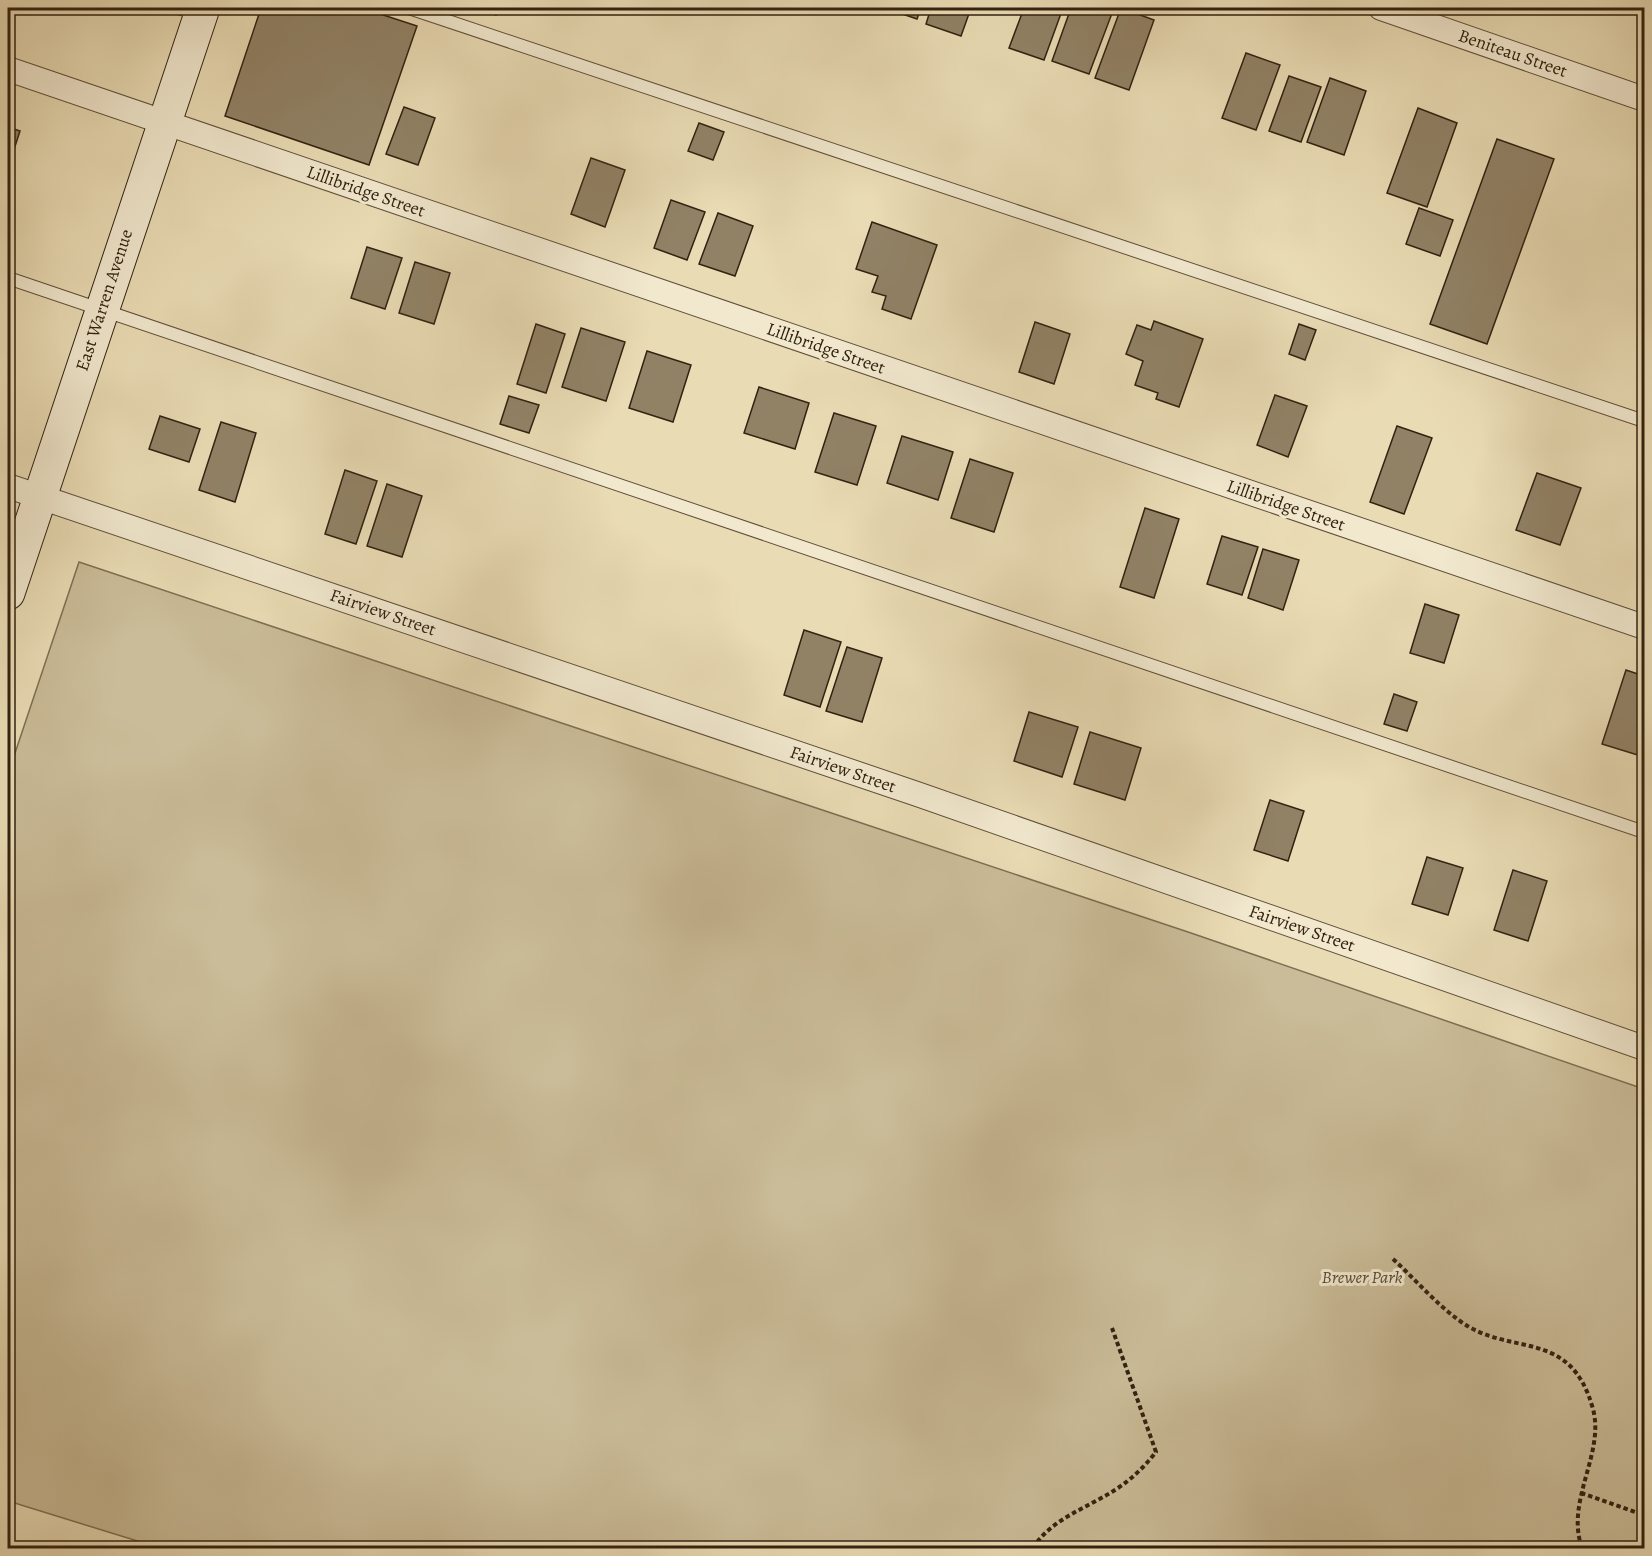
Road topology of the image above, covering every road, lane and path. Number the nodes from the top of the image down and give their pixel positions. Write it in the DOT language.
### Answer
graph roads {
  1 [pos="409,8"];
  2 [pos="1381,8"];
  3 [pos="194,10"];
  4 [pos="8,69"];
  5 [pos="1644,99"];
  6 [pos="163,122"];
  7 [pos="8,278"];
  8 [pos="101,310"];
  9 [pos="1644,421"];
  10 [pos="8,486"];
  11 [pos="40,496"];
  12 [pos="8,592"];
  13 [pos="1644,627"];
  14 [pos="1644,832"];
  15 [pos="1644,1048"];
  16 [pos="1393,1259"];
  17 [pos="1112,1328"];
  18 [pos="1581,1493"];
  19 [pos="1644,1515"];
  20 [pos="1032,1548"];
  21 [pos="1582,1548"];
  1 -- 9 [label="lane"];
  2 -- 5 [label="street, Beniteau Street"];
  3 -- 6 [label="main road, East Warren Avenue"];
  4 -- 6 [label="street, Lillibridge Street"];
  6 -- 8 [label="main road, East Warren Avenue"];
  6 -- 13 [label="street, Lillibridge Street"];
  7 -- 8 [label="lane"];
  8 -- 11 [label="main road, East Warren Avenue"];
  8 -- 14 [label="lane"];
  10 -- 11 [label="street, Fairview Street"];
  11 -- 12 [label="main road, East Warren Avenue"];
  11 -- 15 [label="street, Fairview Street"];
  16 -- 18 [label="path"];
  17 -- 20 [label="path"];
  18 -- 19 [label="path"];
  18 -- 21 [label="path"];
}
